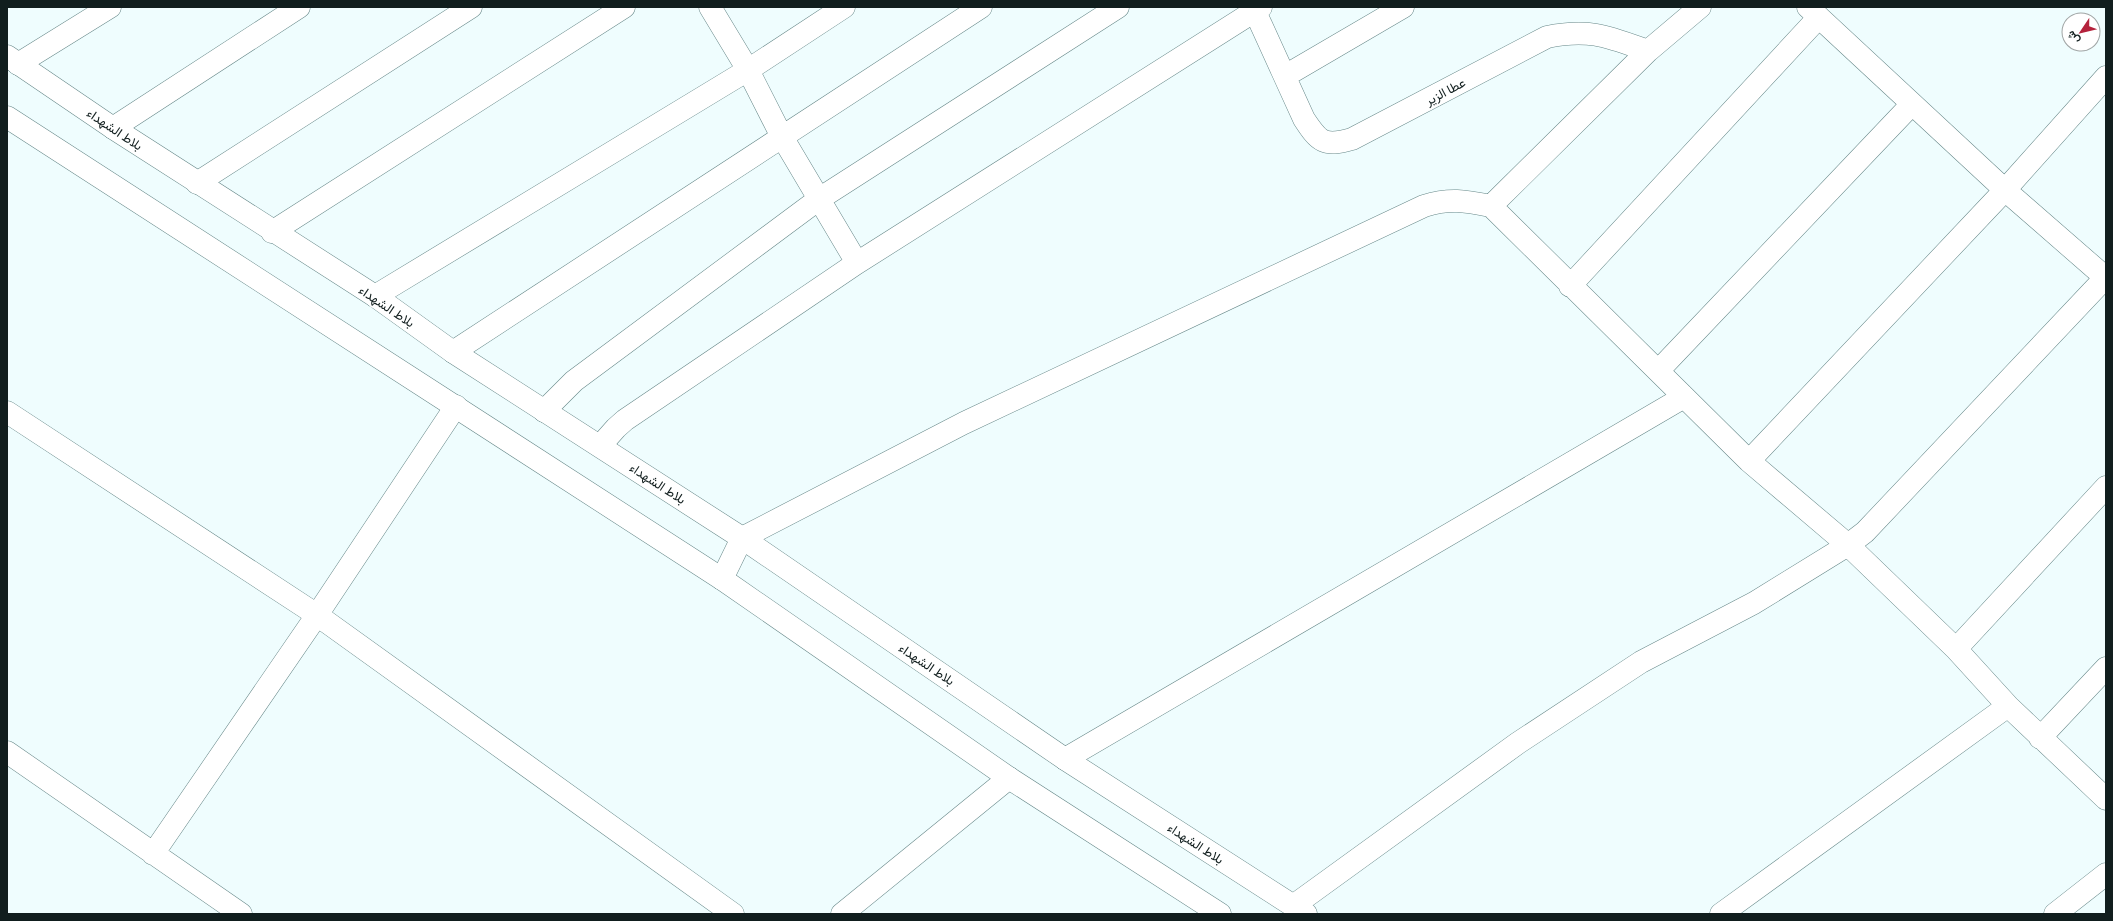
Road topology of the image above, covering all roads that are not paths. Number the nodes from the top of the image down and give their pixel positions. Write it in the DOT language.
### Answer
graph roads {
  1 [pos="110,7"];
  2 [pos="299,7"];
  3 [pos="470,7"];
  4 [pos="624,7"];
  5 [pos="710,7"];
  6 [pos="844,7"];
  7 [pos="981,7"];
  8 [pos="1118,7"];
  9 [pos="1403,7"];
  10 [pos="1700,7"];
  11 [pos="1256,8"];
  12 [pos="1813,12"];
  13 [pos="1648,51"];
  14 [pos="12,60"];
  15 [pos="748,70"];
  16 [pos="1285,76"];
  17 [pos="2106,77"];
  18 [pos="1912,104"];
  19 [pos="7,117"];
  20 [pos="113,128"];
  21 [pos="781,135"];
  22 [pos="197,183"];
  23 [pos="2005,190"];
  24 [pos="819,199"];
  25 [pos="1491,206"];
  26 [pos="272,232"];
  27 [pos="857,263"];
  28 [pos="2106,278"];
  29 [pos="1570,286"];
  30 [pos="375,296"];
  31 [pos="453,352"];
  32 [pos="1659,370"];
  33 [pos="1684,396"];
  34 [pos="456,406"];
  35 [pos="544,411"];
  36 [pos="7,412"];
  37 [pos="600,446"];
  38 [pos="1749,461"];
  39 [pos="2106,487"];
  40 [pos="742,538"];
  41 [pos="1848,545"];
  42 [pos="722,579"];
  43 [pos="317,615"];
  44 [pos="1956,649"];
  45 [pos="2106,668"];
  46 [pos="2008,706"];
  47 [pos="2040,738"];
  48 [pos="7,752"];
  49 [pos="1065,759"];
  50 [pos="1009,778"];
  51 [pos="2106,799"];
  52 [pos="153,854"];
  53 [pos="2106,874"];
  54 [pos="1300,910"];
  55 [pos="242,914"];
  56 [pos="733,914"];
  57 [pos="844,914"];
  58 [pos="1220,914"];
  59 [pos="1721,914"];
  60 [pos="2055,914"];
  1 -- 14 [label="street"];
  2 -- 20 [label="street"];
  3 -- 22 [label="street"];
  4 -- 26 [label="street"];
  5 -- 15 [label="street"];
  6 -- 15 [label="street"];
  7 -- 21 [label="street"];
  8 -- 24 [label="street"];
  9 -- 16 [label="street"];
  10 -- 13 [label="street"];
  11 -- 16 [label="street, عطا الزير"];
  11 -- 27 [label="street"];
  12 -- 18 [label="street"];
  12 -- 29 [label="street"];
  13 -- 16 [label="street, عطا الزير"];
  13 -- 25 [label="street"];
  14 -- 20 [label="street, بلاط الشهداء"];
  15 -- 21 [label="street"];
  15 -- 30 [label="street"];
  17 -- 23 [label="street"];
  18 -- 23 [label="street"];
  18 -- 32 [label="street"];
  19 -- 34 [label="street"];
  20 -- 22 [label="street, بلاط الشهداء"];
  21 -- 24 [label="street"];
  21 -- 31 [label="street"];
  22 -- 26 [label="street, بلاط الشهداء"];
  23 -- 28 [label="street"];
  23 -- 38 [label="street"];
  24 -- 27 [label="street"];
  24 -- 35 [label="street"];
  25 -- 29 [label="street"];
  25 -- 40 [label="street"];
  26 -- 30 [label="street, بلاط الشهداء"];
  27 -- 37 [label="street"];
  28 -- 41 [label="street"];
  29 -- 32 [label="street"];
  30 -- 31 [label="street, بلاط الشهداء"];
  31 -- 35 [label="street, بلاط الشهداء"];
  32 -- 33 [label="street"];
  33 -- 38 [label="street"];
  33 -- 49 [label="street"];
  34 -- 42 [label="street"];
  34 -- 43 [label="street"];
  35 -- 37 [label="street, بلاط الشهداء"];
  36 -- 43 [label="street"];
  37 -- 40 [label="street, بلاط الشهداء"];
  38 -- 41 [label="street"];
  39 -- 44 [label="street"];
  40 -- 42 [label="street"];
  40 -- 49 [label="street, بلاط الشهداء"];
  41 -- 44 [label="street"];
  41 -- 54 [label="street"];
  42 -- 50 [label="street"];
  43 -- 52 [label="street"];
  43 -- 56 [label="street"];
  44 -- 46 [label="street"];
  45 -- 47 [label="street"];
  46 -- 47 [label="street"];
  46 -- 59 [label="street"];
  47 -- 51 [label="street"];
  48 -- 52 [label="street"];
  49 -- 54 [label="street, بلاط الشهداء"];
  50 -- 57 [label="street"];
  50 -- 58 [label="street"];
  52 -- 55 [label="street"];
  53 -- 60 [label="street"];
}
